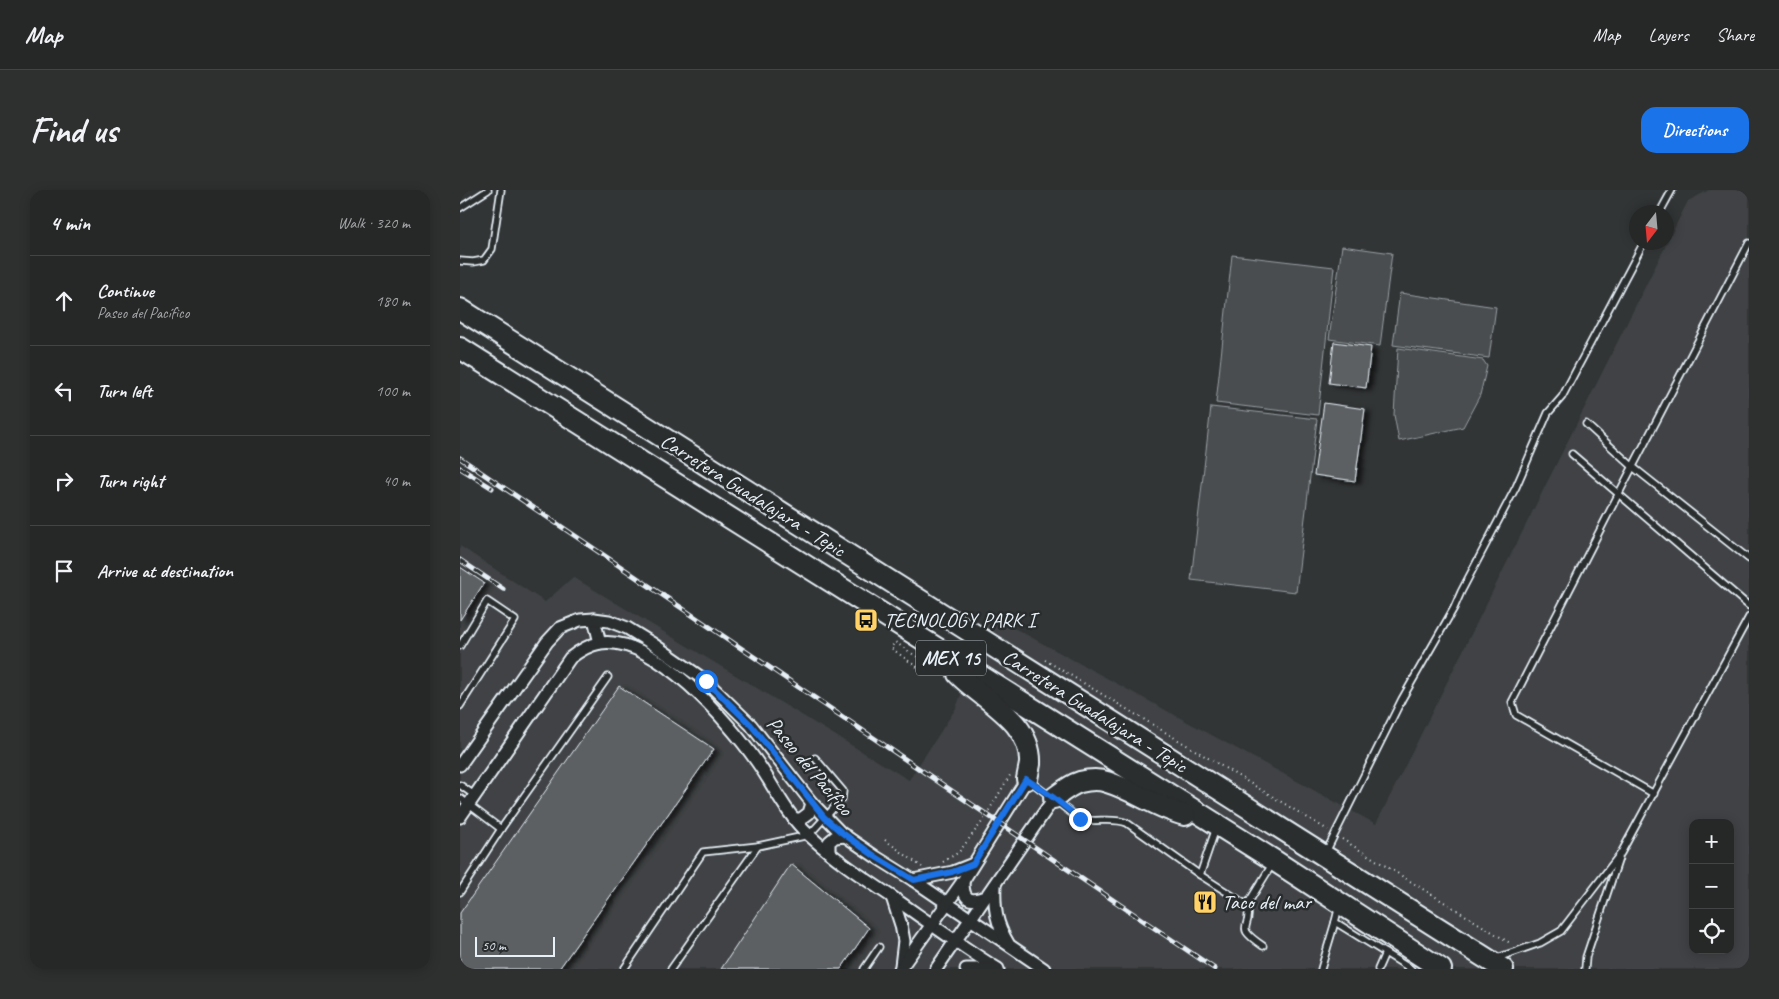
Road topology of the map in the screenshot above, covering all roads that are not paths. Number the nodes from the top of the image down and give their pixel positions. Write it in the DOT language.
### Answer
graph roads {
  1 [pos="488,190"];
  2 [pos="502,190"];
  3 [pos="1672,190"];
  4 [pos="1664,205"];
  5 [pos="460,208"];
  6 [pos="1749,243"];
  7 [pos="1640,250"];
  8 [pos="460,260"];
  9 [pos="460,309"];
  10 [pos="460,348"];
  11 [pos="1586,424"];
  12 [pos="1572,454"];
  13 [pos="1633,467"];
  14 [pos="1618,495"];
  15 [pos="1749,559"];
  16 [pos="1749,606"];
  17 [pos="1749,617"];
  18 [pos="594,620"];
  19 [pos="600,643"];
  20 [pos="460,646"];
  21 [pos="937,650"];
  22 [pos="608,677"];
  23 [pos="460,706"];
  24 [pos="814,758"];
  25 [pos="460,765"];
  26 [pos="1020,774"];
  27 [pos="460,785"];
  28 [pos="1654,794"];
  29 [pos="1054,798"];
  30 [pos="468,799"];
  31 [pos="812,803"];
  32 [pos="460,817"];
  33 [pos="824,817"];
  34 [pos="794,819"];
  35 [pos="1213,823"];
  36 [pos="502,829"];
  37 [pos="808,835"];
  38 [pos="846,836"];
  39 [pos="758,846"];
  40 [pos="829,852"];
  41 [pos="1621,853"];
  42 [pos="1324,856"];
  43 [pos="1274,861"];
  44 [pos="973,864"];
  45 [pos="1200,875"];
  46 [pos="914,880"];
  47 [pos="963,881"];
  48 [pos="995,884"];
  49 [pos="460,892"];
  50 [pos="987,896"];
  51 [pos="892,897"];
  52 [pos="947,903"];
  53 [pos="1247,905"];
  54 [pos="1337,912"];
  55 [pos="970,920"];
  56 [pos="932,925"];
  57 [pos="955,941"];
  58 [pos="1263,946"];
  59 [pos="879,947"];
  60 [pos="1010,947"];
  61 [pos="1385,953"];
  62 [pos="1496,964"];
  63 [pos="900,968"];
  64 [pos="624,969"];
  65 [pos="671,969"];
  66 [pos="864,969"];
  67 [pos="936,969"];
  68 [pos="966,969"];
  69 [pos="998,969"];
  70 [pos="1044,969"];
  71 [pos="1320,969"];
  72 [pos="1378,969"];
  73 [pos="1411,969"];
  74 [pos="1441,969"];
  75 [pos="1585,969"];
  1 -- 5 [label="lane"];
  2 -- 8 [label="lane"];
  3 -- 4 [label="lane"];
  6 -- 13 [label="lane"];
  7 -- 42 [label="lane"];
  9 -- 42 [label="highway, Carretera Guadalajara - Tepic / MEX 15"];
  10 -- 21 [label="highway, Carretera Guadalajara - Tepic / MEX 15"];
  11 -- 13 [label="lane"];
  12 -- 14 [label="lane"];
  13 -- 14 [label="lane"];
  13 -- 15 [label="lane"];
  14 -- 16 [label="lane"];
  14 -- 28 [label="lane"];
  17 -- 28 [label="lane"];
  18 -- 19 [label="street"];
  18 -- 25 [label="street, Paseo del Pacífico"];
  18 -- 31 [label="street, Paseo del Pacífico"];
  19 -- 30 [label="street, Paseo del Pacífico"];
  19 -- 34 [label="street, Paseo del Pacífico"];
  20 -- 23 [label="lane"];
  21 -- 26 [label="highway"];
  21 -- 35 [label="highway, Carretera Guadalajara - Tepic / MEX 15"];
  22 -- 36 [label="lane"];
  24 -- 33 [label="lane"];
  26 -- 29 [label="lane"];
  26 -- 44 [label="street"];
  27 -- 30 [label="lane"];
  28 -- 41 [label="lane"];
  29 -- 35 [label="highway"];
  29 -- 45 [label="lane"];
  29 -- 48 [label="street"];
  30 -- 32 [label="street, Paseo del Pacífico"];
  30 -- 36 [label="lane"];
  31 -- 33 [label="street, Paseo del Pacífico"];
  31 -- 34 [label="street"];
  33 -- 37 [label="lane"];
  33 -- 38 [label="street, Paseo del Pacífico"];
  34 -- 37 [label="street, Paseo del Pacífico"];
  35 -- 43 [label="highway, Carretera Guadalajara - Tepic / MEX 15"];
  35 -- 45 [label="lane"];
  36 -- 49 [label="lane"];
  37 -- 39 [label="lane"];
  37 -- 40 [label="street, Paseo del Pacífico"];
  38 -- 40 [label="street"];
  38 -- 46 [label="street, Paseo del Pacífico"];
  39 -- 64 [label="lane"];
  39 -- 65 [label="lane"];
  40 -- 51 [label="street, Paseo del Pacífico"];
  41 -- 62 [label="lane"];
  41 -- 75 [label="lane"];
  42 -- 62 [label="highway, Carretera Guadalajara - Tepic / MEX 15"];
  43 -- 53 [label="lane"];
  43 -- 54 [label="highway, Carretera Guadalajara - Tepic / MEX 15"];
  44 -- 46 [label="street"];
  44 -- 47 [label="street"];
  45 -- 53 [label="lane"];
  46 -- 52 [label="street, Paseo del Pacífico"];
  47 -- 50 [label="street"];
  47 -- 52 [label="street"];
  48 -- 50 [label="street"];
  48 -- 60 [label="street"];
  50 -- 55 [label="street"];
  51 -- 56 [label="street, Paseo del Pacífico"];
  51 -- 63 [label="street"];
  52 -- 55 [label="street, Paseo del Pacífico"];
  52 -- 56 [label="street"];
  53 -- 58 [label="lane"];
  54 -- 61 [label="lane"];
  54 -- 71 [label="lane"];
  54 -- 74 [label="highway, Carretera Guadalajara - Tepic / MEX 15"];
  55 -- 57 [label="street"];
  55 -- 60 [label="street"];
  56 -- 57 [label="street"];
  56 -- 63 [label="street"];
  57 -- 67 [label="street"];
  57 -- 69 [label="street"];
  59 -- 66 [label="lane"];
  60 -- 70 [label="street"];
  61 -- 72 [label="lane"];
  61 -- 73 [label="lane"];
  68 -- 69 [label="street"];
}
